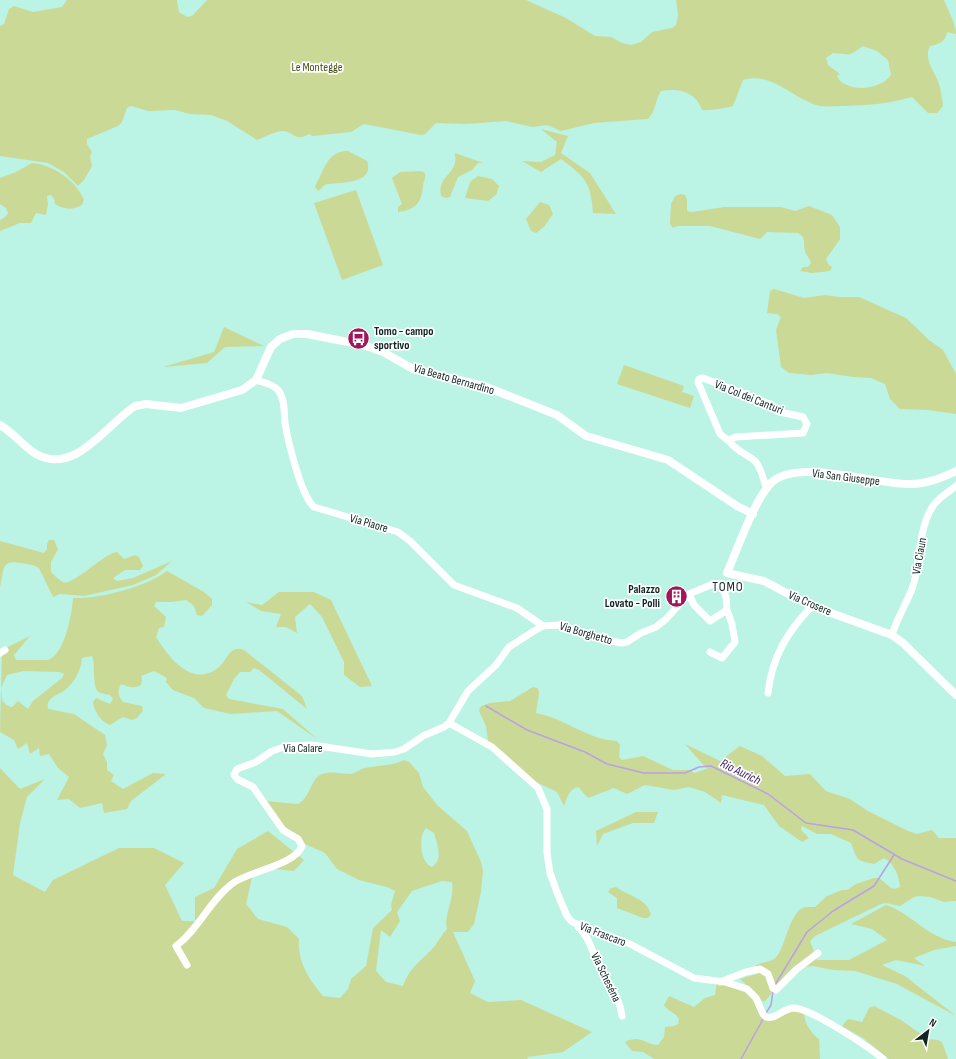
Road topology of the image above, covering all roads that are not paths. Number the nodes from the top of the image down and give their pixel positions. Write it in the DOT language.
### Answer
graph roads {
  1 [pos="256,380"];
  2 [pos="0,425"];
  3 [pos="730,442"];
  4 [pos="956,471"];
  5 [pos="956,486"];
  6 [pos="767,489"];
  7 [pos="753,514"];
  8 [pos="727,573"];
  9 [pos="721,584"];
  10 [pos="689,594"];
  11 [pos="812,606"];
  12 [pos="727,610"];
  13 [pos="543,626"];
  14 [pos="892,635"];
  15 [pos="710,652"];
  16 [pos="768,693"];
  17 [pos="956,695"];
  18 [pos="449,722"];
  19 [pos="572,922"];
  20 [pos="818,954"];
  21 [pos="187,965"];
  22 [pos="719,982"];
  23 [pos="622,1016"];
  24 [pos="883,1059"];
  1 -- 2 [label="street"];
  1 -- 7 [label="street, Via Beato Bernardino"];
  1 -- 13 [label="street, Via Piaore"];
  3 -- 3 [label="street, Via Col dei Canturi"];
  3 -- 6 [label="street, Via Col dei Canturi"];
  4 -- 6 [label="street, Via San Giuseppe"];
  5 -- 14 [label="street, Via Ciaun"];
  6 -- 7 [label="street, Via San Giuseppe"];
  7 -- 8 [label="street, Via San Giuseppe"];
  8 -- 9 [label="street"];
  8 -- 11 [label="street, Via Crosere"];
  9 -- 10 [label="street, Via Borghetto"];
  9 -- 12 [label="street"];
  10 -- 12 [label="street"];
  10 -- 13 [label="street, Via Borghetto"];
  11 -- 14 [label="street, Via Crosere"];
  11 -- 16 [label="street"];
  12 -- 15 [label="street"];
  13 -- 18 [label="street, Via Borghetto"];
  14 -- 17 [label="street, Via Crosere"];
  18 -- 19 [label="street, Via Frascaro"];
  18 -- 21 [label="street, Via Calare"];
  19 -- 22 [label="street, Via Frascaro"];
  19 -- 23 [label="street, Via Scheséna"];
  20 -- 22 [label="street"];
  22 -- 24 [label="street, Via Frascaro"];
}
